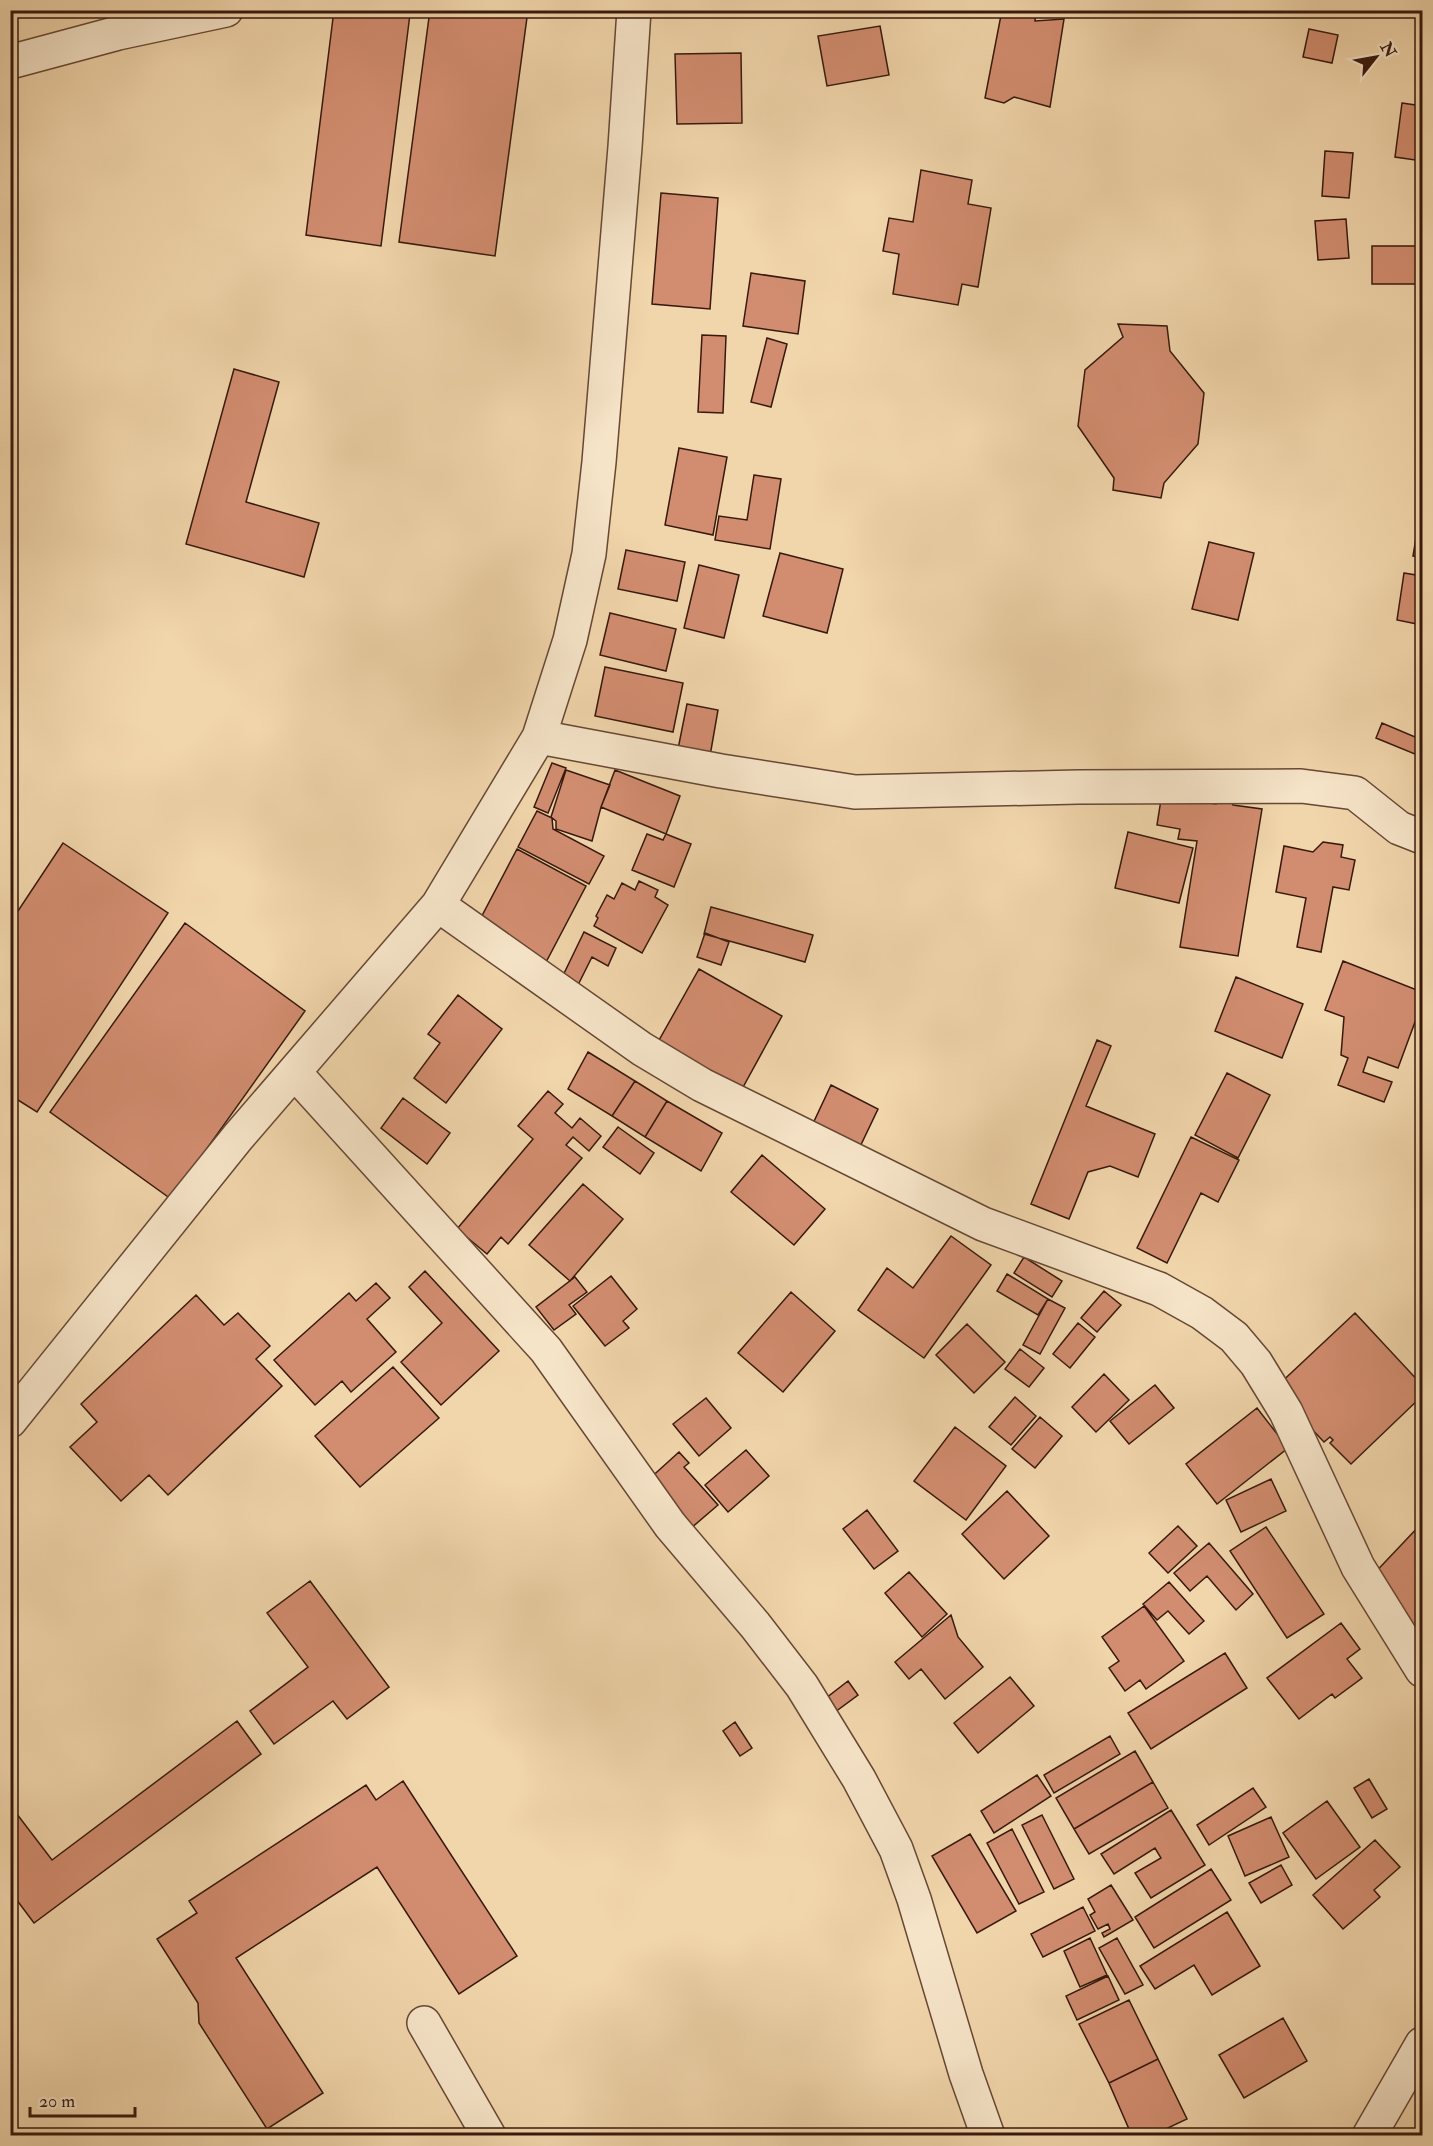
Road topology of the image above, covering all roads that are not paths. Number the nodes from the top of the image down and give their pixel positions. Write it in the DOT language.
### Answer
graph roads {
  1 [pos="226,10"];
  2 [pos="634,10"];
  3 [pos="14,60"];
  4 [pos="538,737"];
  5 [pos="1422,837"];
  6 [pos="438,905"];
  7 [pos="295,1073"];
  8 [pos="10,1421"];
  9 [pos="1422,1670"];
  10 [pos="424,2023"];
  11 [pos="1422,2044"];
  12 [pos="489,2136"];
  13 [pos="988,2136"];
  14 [pos="1369,2136"];
  1 -- 3 [label="street"];
  2 -- 4 [label="street"];
  4 -- 5 [label="street"];
  4 -- 6 [label="street"];
  6 -- 7 [label="street"];
  6 -- 9 [label="street"];
  7 -- 8 [label="street"];
  7 -- 13 [label="street"];
  10 -- 12 [label="street"];
  11 -- 14 [label="street"];
}
